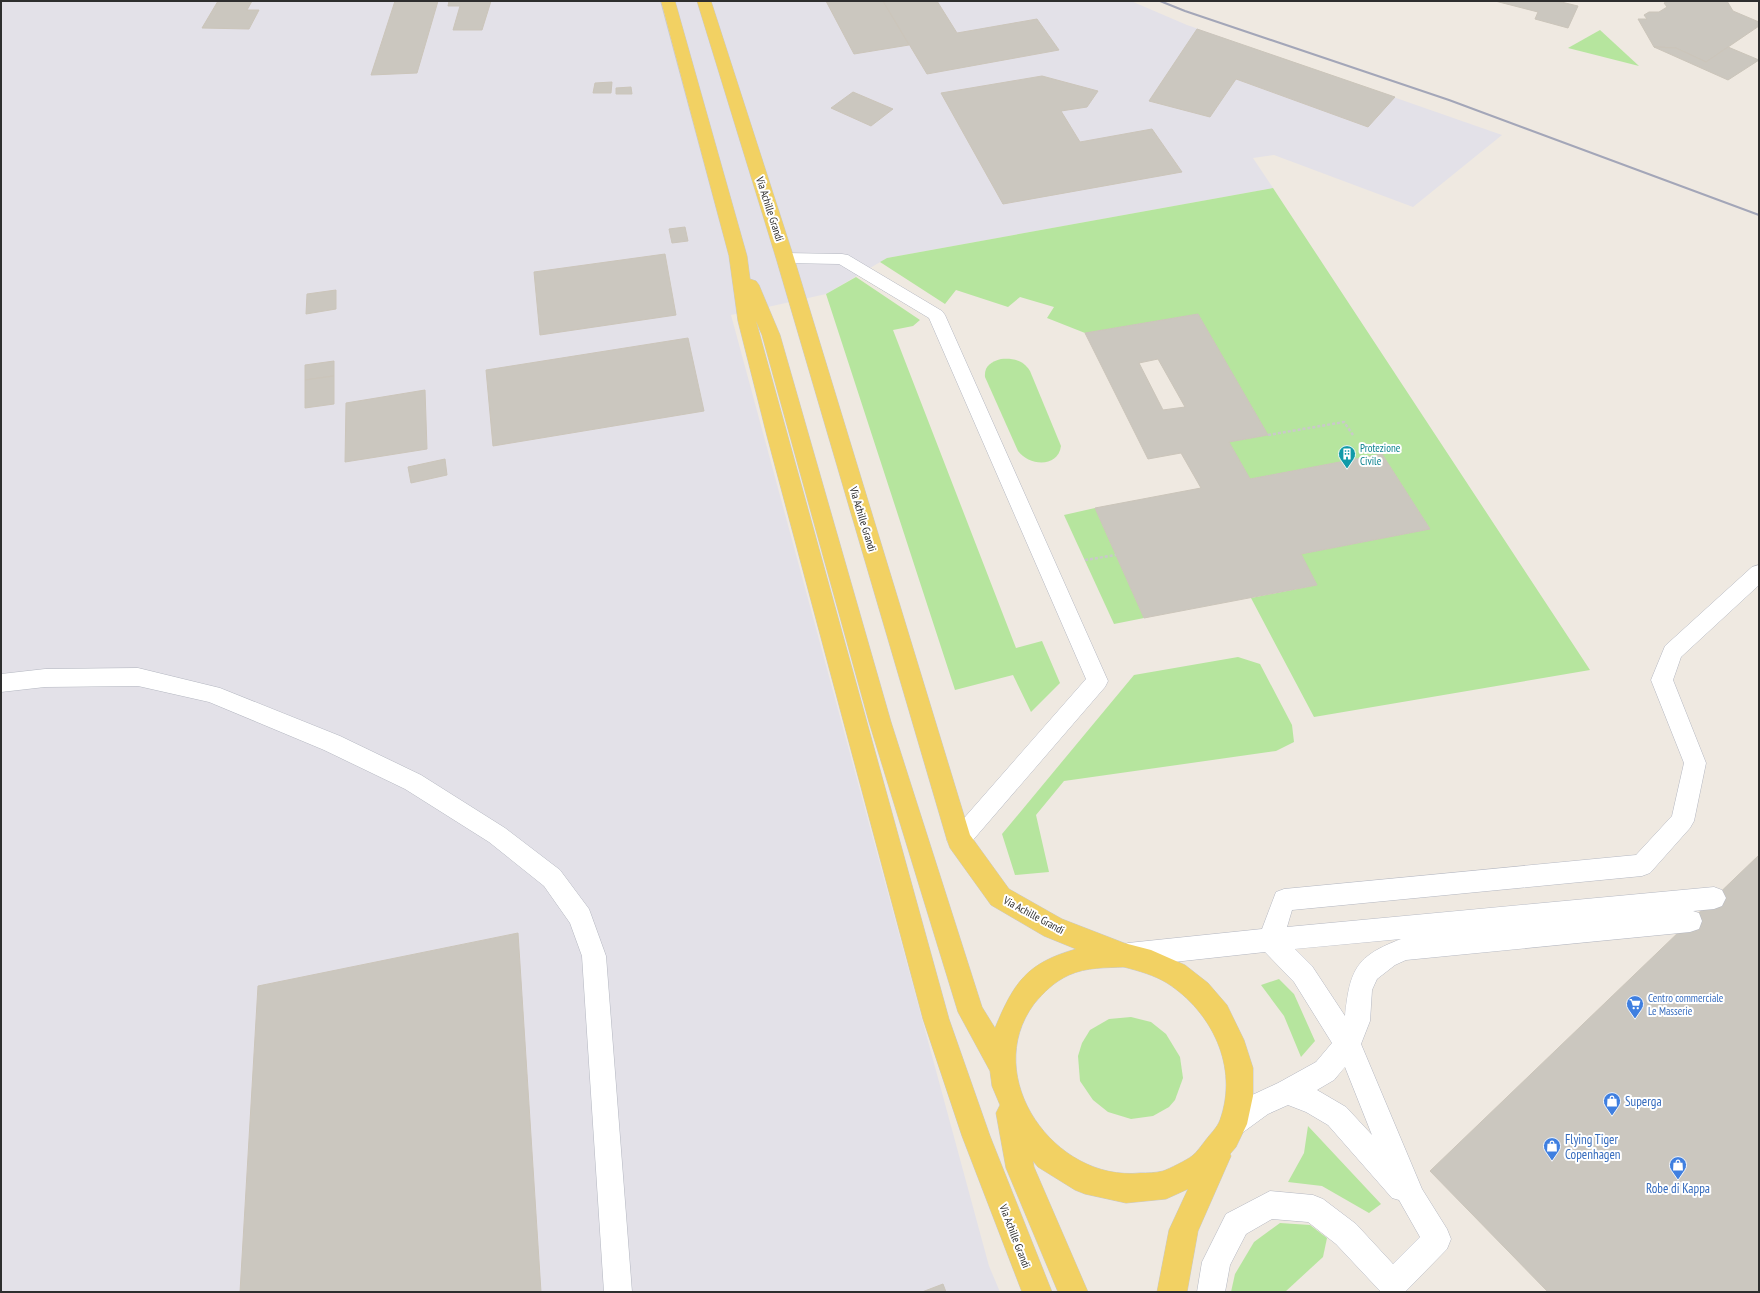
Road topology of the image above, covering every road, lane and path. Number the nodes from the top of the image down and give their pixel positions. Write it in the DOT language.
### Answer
graph roads {
  1 [pos="668,1"];
  2 [pos="704,1"];
  3 [pos="738,256"];
  4 [pos="785,258"];
  5 [pos="1268,435"];
  6 [pos="1353,435"];
  7 [pos="1116,555"];
  8 [pos="1085,560"];
  9 [pos="1759,573"];
  10 [pos="1,683"];
  11 [pos="960,840"];
  12 [pos="1714,898"];
  13 [pos="1690,921"];
  14 [pos="1270,940"];
  15 [pos="1124,955"];
  16 [pos="1348,1044"];
  17 [pos="1004,1077"];
  18 [pos="1287,1092"];
  19 [pos="1229,1130"];
  20 [pos="1412,1199"];
  21 [pos="618,1292"];
  22 [pos="1037,1292"];
  23 [pos="1073,1292"];
  24 [pos="1172,1292"];
  25 [pos="1211,1292"];
  1 -- 3 [label="main road, Via Achille Grandi"];
  2 -- 4 [label="main road, Via Achille Grandi"];
  3 -- 17 [label="main road, Via Achille Grandi"];
  3 -- 22 [label="main road, Via Achille Grandi"];
  4 -- 11 [label="main road, Via Achille Grandi"];
  4 -- 11 [label="lane"];
  5 -- 6 [label="path"];
  7 -- 8 [label="path"];
  9 -- 14 [label="lane"];
  10 -- 21 [label="lane"];
  11 -- 15 [label="main road, Via Achille Grandi"];
  12 -- 14 [label="lane"];
  13 -- 16 [label="lane"];
  14 -- 15 [label="lane"];
  14 -- 16 [label="lane"];
  15 -- 17 [label="main road"];
  15 -- 19 [label="main road"];
  16 -- 18 [label="lane"];
  16 -- 20 [label="lane"];
  17 -- 19 [label="main road"];
  17 -- 23 [label="main road, Via Achille Grandi"];
  18 -- 19 [label="lane"];
  18 -- 20 [label="lane"];
  19 -- 24 [label="main road"];
  20 -- 25 [label="lane"];
}
